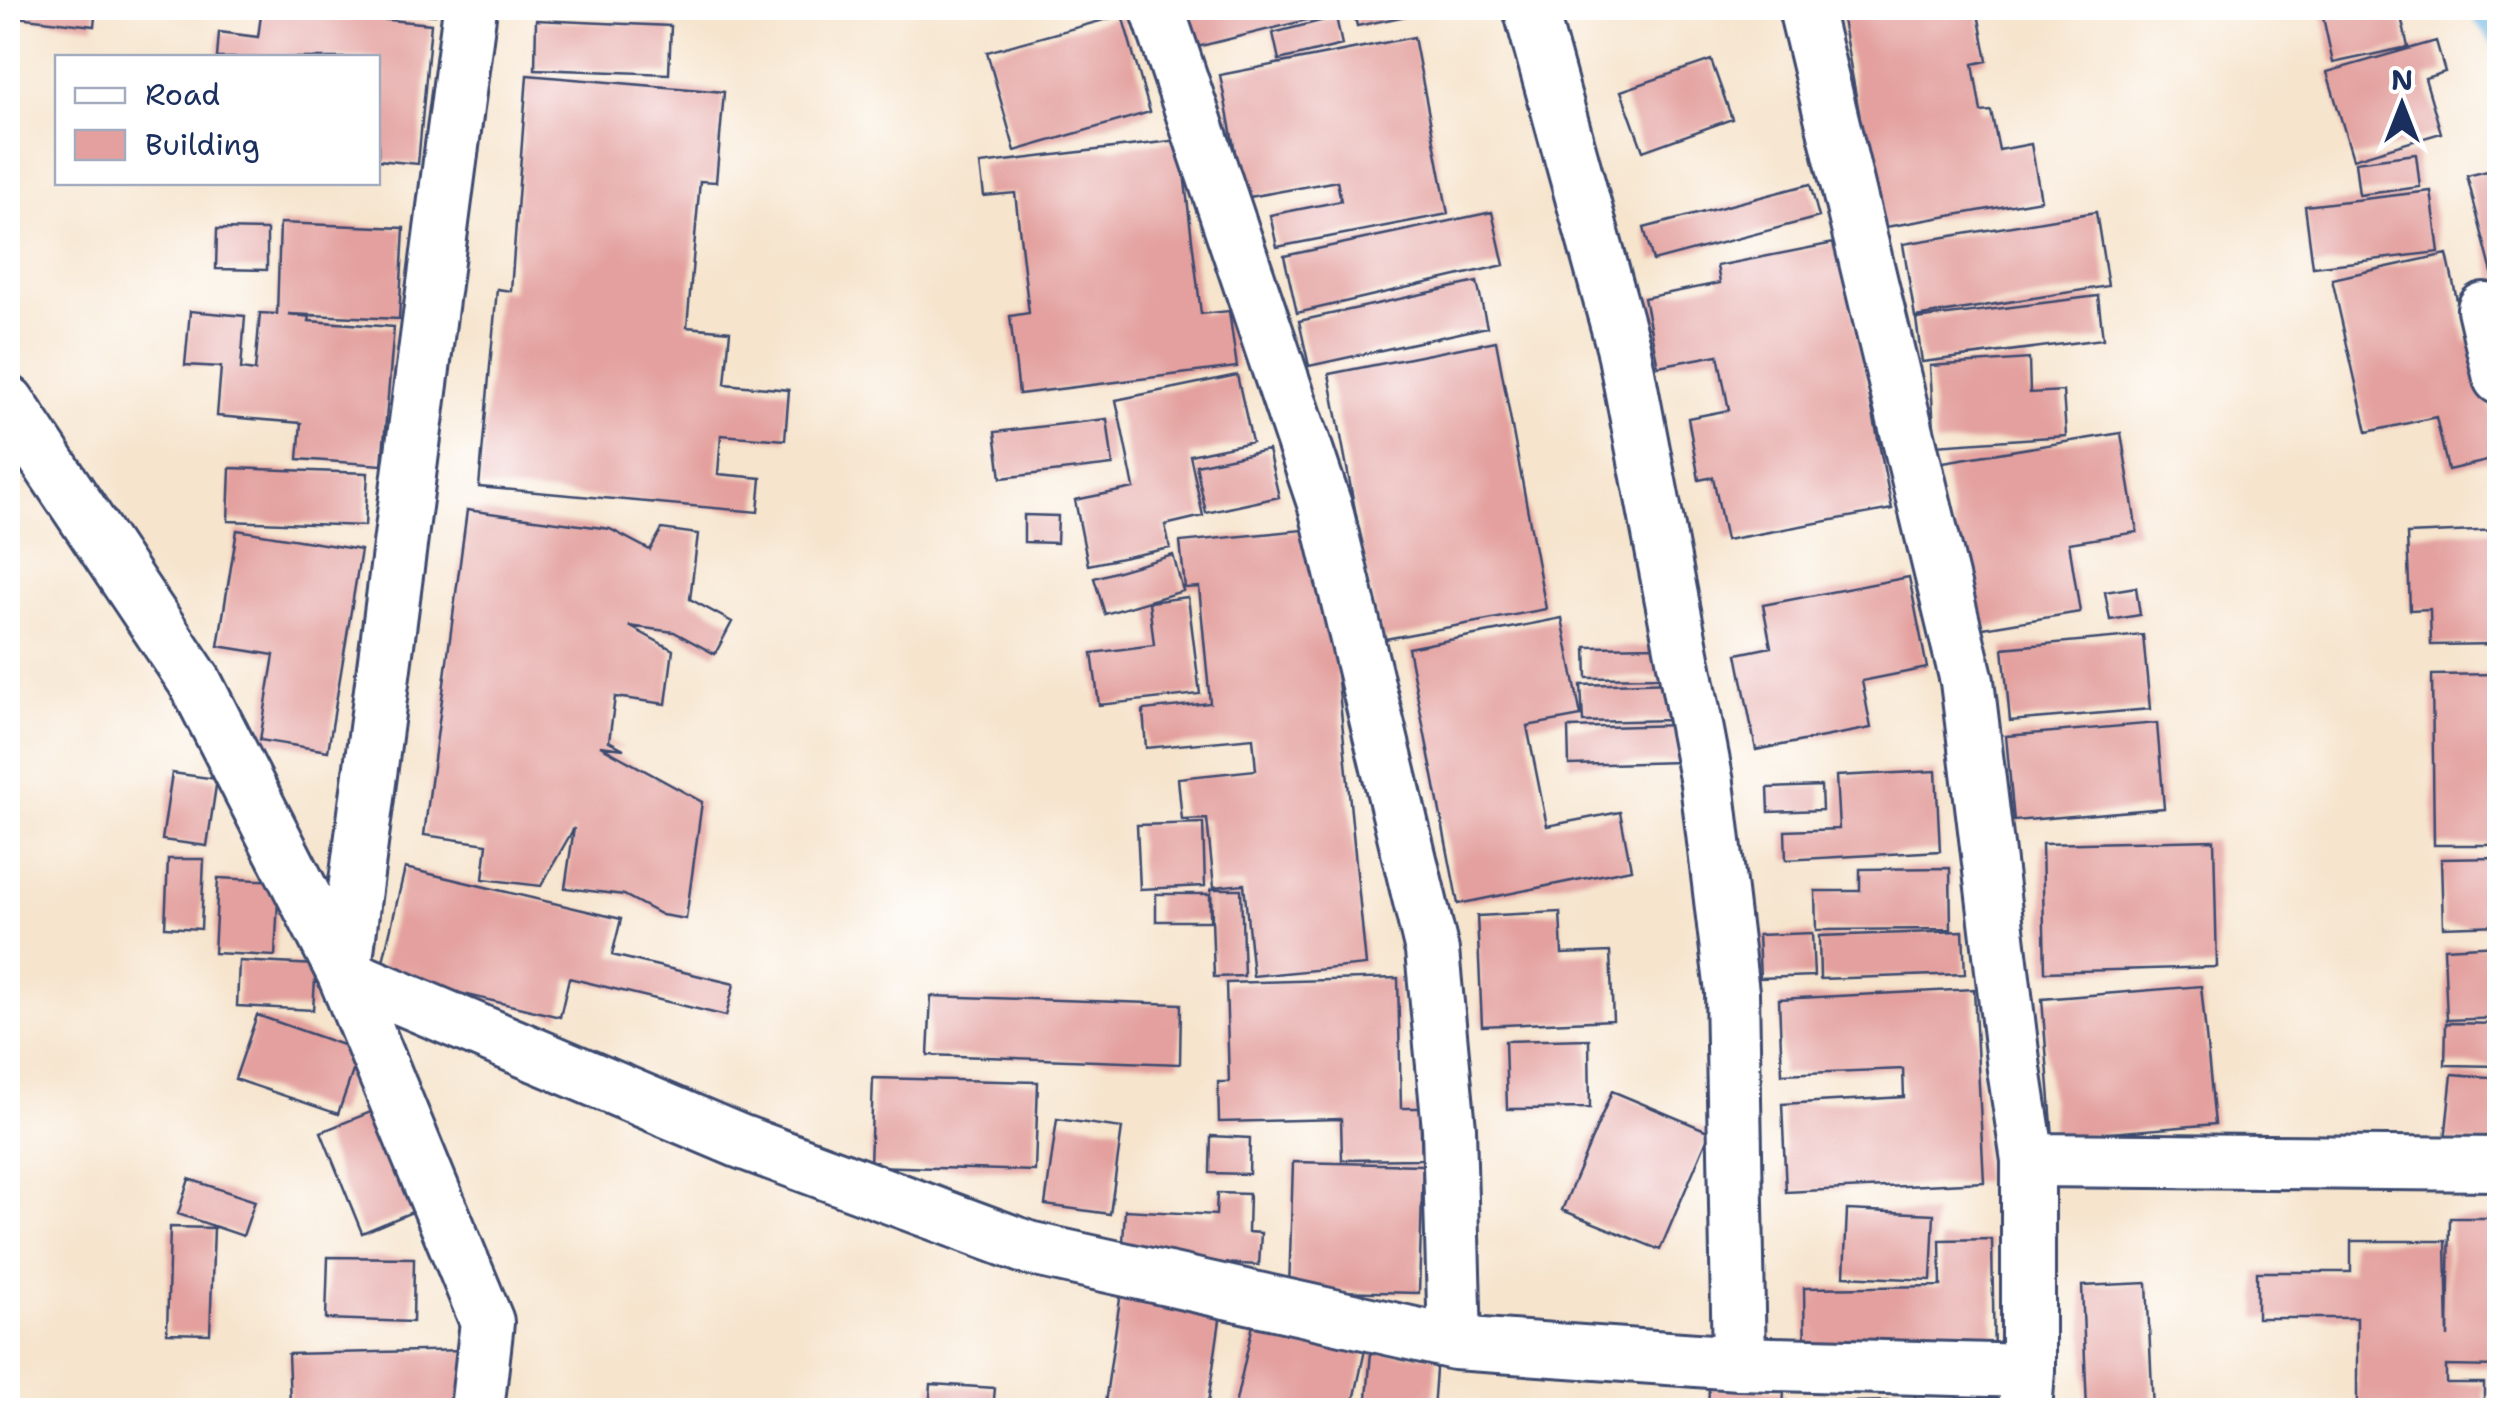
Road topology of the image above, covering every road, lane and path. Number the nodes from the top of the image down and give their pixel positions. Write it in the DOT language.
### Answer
graph roads {
  1 [pos="470,8"];
  2 [pos="1157,8"];
  3 [pos="1530,8"];
  4 [pos="1805,8"];
  5 [pos="2484,309"];
  6 [pos="2500,378"];
  7 [pos="8,402"];
  8 [pos="344,974"];
  9 [pos="2028,1160"];
  10 [pos="2500,1164"];
  11 [pos="1455,1342"];
  12 [pos="1739,1364"];
  13 [pos="2026,1391"];
  14 [pos="477,1410"];
  1 -- 8 [label="street"];
  2 -- 11 [label="street"];
  3 -- 12 [label="street"];
  4 -- 9 [label="street"];
  5 -- 6 [label="street"];
  7 -- 8 [label="street"];
  8 -- 11 [label="street"];
  8 -- 14 [label="street"];
  9 -- 10 [label="street"];
  9 -- 13 [label="street"];
  11 -- 12 [label="street"];
  12 -- 13 [label="street"];
}
